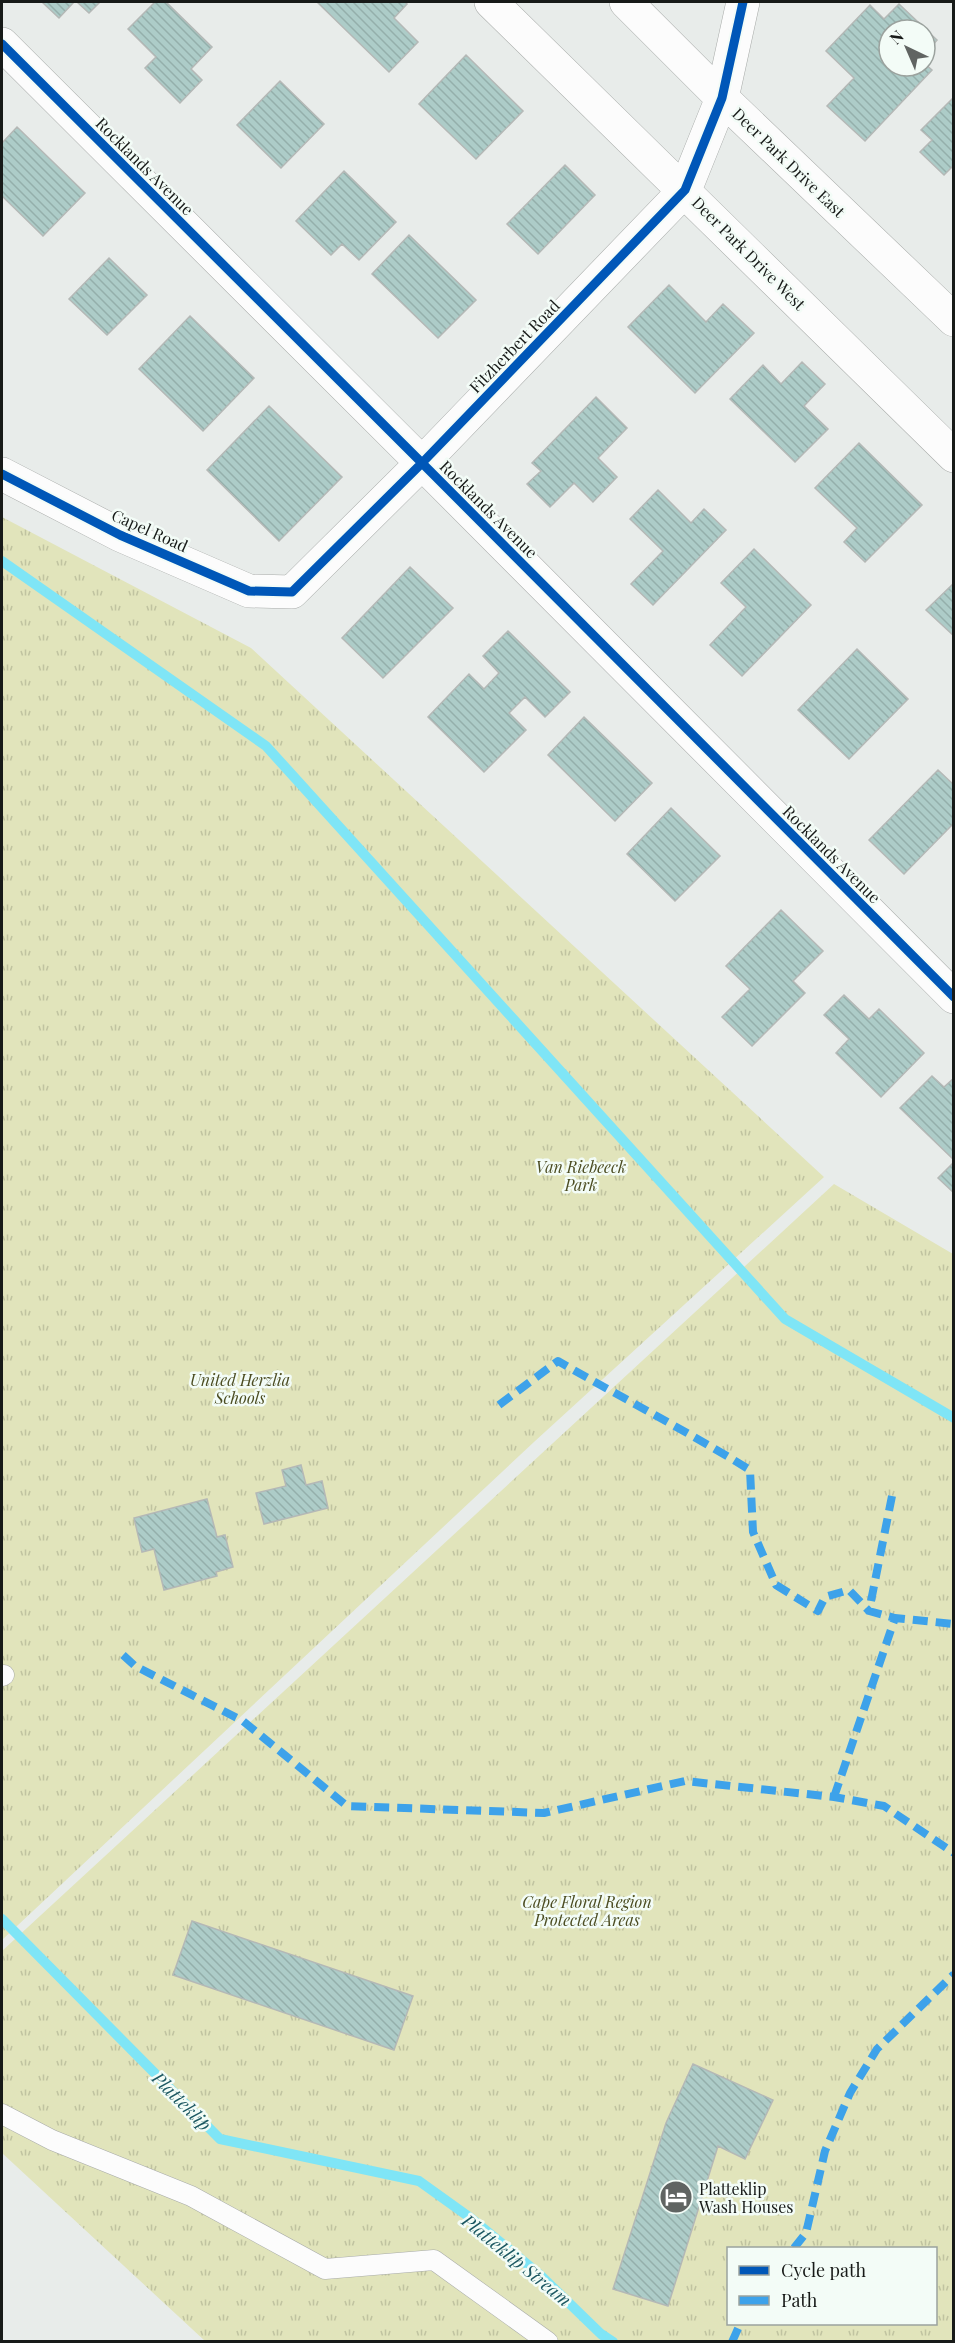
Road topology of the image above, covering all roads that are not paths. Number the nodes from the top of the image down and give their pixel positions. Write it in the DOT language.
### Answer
graph roads {
  1 [pos="491,2"];
  2 [pos="626,2"];
  3 [pos="742,2"];
  4 [pos="2,44"];
  5 [pos="722,98"];
  6 [pos="685,190"];
  7 [pos="954,320"];
  8 [pos="954,456"];
  9 [pos="422,463"];
  10 [pos="2,474"];
  11 [pos="291,592"];
  12 [pos="954,997"];
  13 [pos="2,2114"];
  14 [pos="548,2342"];
  1 -- 6 [label="street, Deer Park Drive West"];
  2 -- 5 [label="street, Deer Park Drive East"];
  3 -- 5 [label="street, Fitzherbert Road"];
  4 -- 9 [label="street, Rocklands Avenue"];
  5 -- 6 [label="street, Fitzherbert Road"];
  5 -- 7 [label="street, Deer Park Drive East"];
  6 -- 8 [label="street, Deer Park Drive West"];
  6 -- 9 [label="street, Fitzherbert Road"];
  9 -- 11 [label="street, Fitzherbert Road"];
  9 -- 12 [label="street, Rocklands Avenue"];
  10 -- 11 [label="street, Capel Road"];
  13 -- 14 [label="lane"];
}
